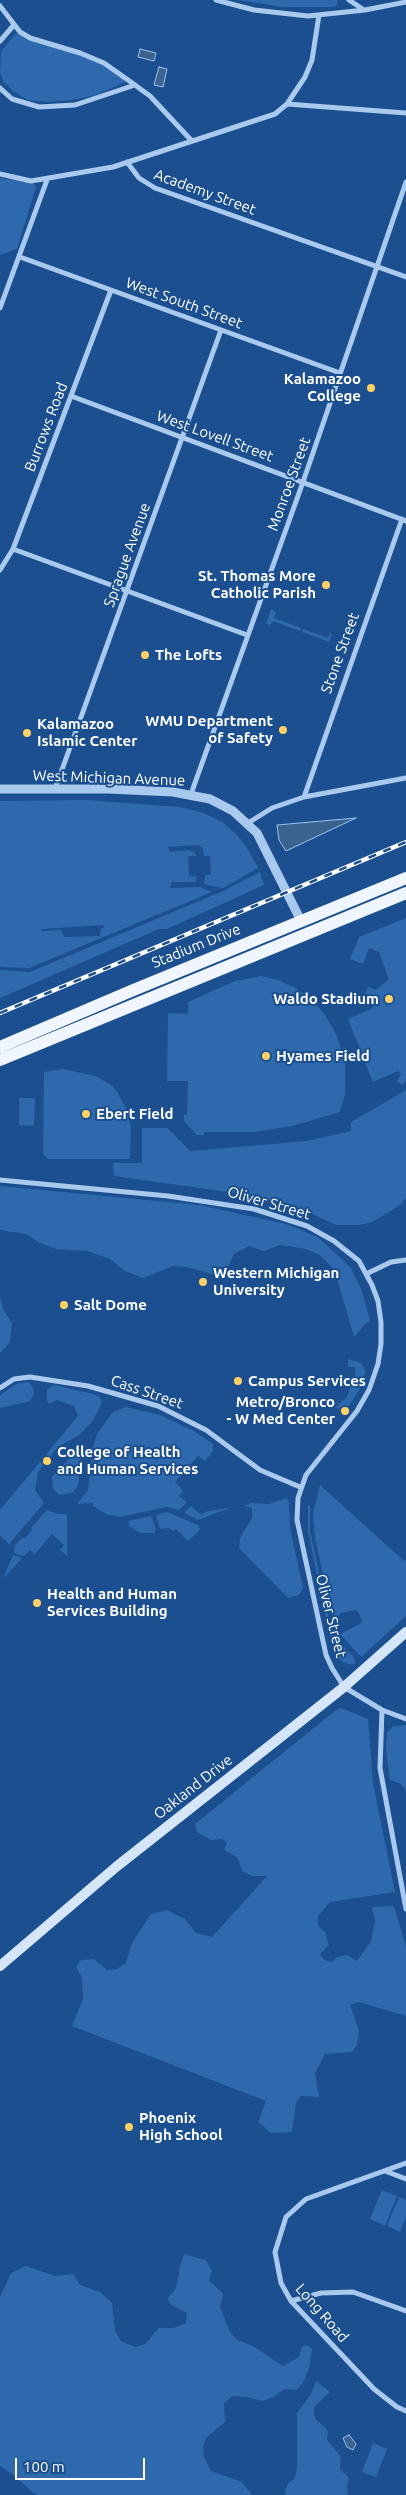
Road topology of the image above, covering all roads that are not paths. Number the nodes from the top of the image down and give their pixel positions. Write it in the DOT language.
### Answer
graph roads {
  1 [pos="216,0"];
  2 [pos="349,0"];
  3 [pos="406,2"];
  4 [pos="0,6"];
  5 [pos="365,10"];
  6 [pos="319,16"];
  7 [pos="13,26"];
  8 [pos="0,41"];
  9 [pos="135,85"];
  10 [pos="0,88"];
  11 [pos="287,104"];
  12 [pos="406,113"];
  13 [pos="190,140"];
  14 [pos="127,162"];
  15 [pos="0,174"];
  16 [pos="47,180"];
  17 [pos="406,182"];
  18 [pos="20,257"];
  19 [pos="377,266"];
  20 [pos="406,277"];
  21 [pos="111,290"];
  22 [pos="0,308"];
  23 [pos="221,330"];
  24 [pos="340,373"];
  25 [pos="71,396"];
  26 [pos="183,437"];
  27 [pos="303,482"];
  28 [pos="404,520"];
  29 [pos="13,549"];
  30 [pos="0,570"];
  31 [pos="127,592"];
  32 [pos="247,635"];
  33 [pos="406,778"];
  34 [pos="0,789"];
  35 [pos="55,789"];
  36 [pos="191,794"];
  37 [pos="304,797"];
  38 [pos="248,823"];
  39 [pos="406,878"];
  40 [pos="406,892"];
  41 [pos="301,921"];
  42 [pos="0,1047"];
  43 [pos="0,1060"];
  44 [pos="0,1180"];
  45 [pos="406,1260"];
  46 [pos="366,1274"];
  47 [pos="0,1388"];
  48 [pos="300,1487"];
  49 [pos="406,1632"];
  50 [pos="344,1687"];
  51 [pos="382,1710"];
  52 [pos="406,1719"];
  53 [pos="406,1908"];
  54 [pos="0,1966"];
  55 [pos="406,2163"];
  56 [pos="384,2171"];
  57 [pos="406,2179"];
  58 [pos="291,2301"];
  59 [pos="406,2311"];
  60 [pos="406,2411"];
  1 -- 6 [label="street"];
  2 -- 5 [label="street"];
  3 -- 5 [label="street"];
  4 -- 7 [label="street"];
  5 -- 6 [label="street"];
  6 -- 11 [label="street"];
  7 -- 8 [label="street"];
  7 -- 9 [label="street"];
  9 -- 10 [label="street"];
  9 -- 13 [label="street"];
  11 -- 12 [label="street"];
  11 -- 13 [label="street"];
  13 -- 14 [label="street"];
  14 -- 16 [label="street"];
  14 -- 19 [label="street, Academy Street"];
  15 -- 16 [label="street"];
  16 -- 18 [label="street"];
  17 -- 19 [label="street, Monroe Street"];
  18 -- 21 [label="street, West South Street"];
  18 -- 22 [label="street"];
  19 -- 20 [label="street, Academy Street"];
  19 -- 24 [label="street, Monroe Street"];
  21 -- 23 [label="street, West South Street"];
  21 -- 25 [label="street, Burrows Road"];
  23 -- 24 [label="street, West South Street"];
  23 -- 26 [label="street, Sprague Avenue"];
  24 -- 27 [label="street, Monroe Street"];
  25 -- 26 [label="street, West Lovell Street"];
  25 -- 29 [label="street, Burrows Road"];
  26 -- 27 [label="street, West Lovell Street"];
  26 -- 31 [label="street, Sprague Avenue"];
  27 -- 28 [label="street, West Lovell Street"];
  27 -- 32 [label="street, Monroe Street"];
  28 -- 37 [label="street, Stone Street"];
  29 -- 30 [label="street, Burrows Road"];
  29 -- 31 [label="street"];
  31 -- 32 [label="street"];
  31 -- 35 [label="street, Sprague Avenue"];
  32 -- 36 [label="street, Monroe Street"];
  33 -- 37 [label="street"];
  34 -- 35 [label="street, West Michigan Avenue"];
  35 -- 36 [label="street, West Michigan Avenue"];
  36 -- 38 [label="street, West Michigan Avenue"];
  37 -- 38 [label="street"];
  38 -- 41 [label="street, West Michigan Avenue"];
  39 -- 41 [label="main road, Stadium Drive"];
  40 -- 43 [label="main road, Stadium Drive"];
  41 -- 42 [label="main road, Stadium Drive"];
  44 -- 46 [label="street, Oliver Street"];
  45 -- 46 [label="street"];
  46 -- 48 [label="street, Oliver Street"];
  47 -- 48 [label="street, Cass Street"];
  48 -- 50 [label="street, Oliver Street"];
  49 -- 50 [label="main road, Oakland Drive"];
  50 -- 51 [label="street"];
  50 -- 54 [label="main road, Oakland Drive"];
  51 -- 52 [label="street"];
  51 -- 53 [label="street"];
  55 -- 56 [label="street, Long Road"];
  56 -- 57 [label="street"];
  56 -- 58 [label="street, Long Road"];
  58 -- 59 [label="street"];
  58 -- 60 [label="street, Long Road"];
}
